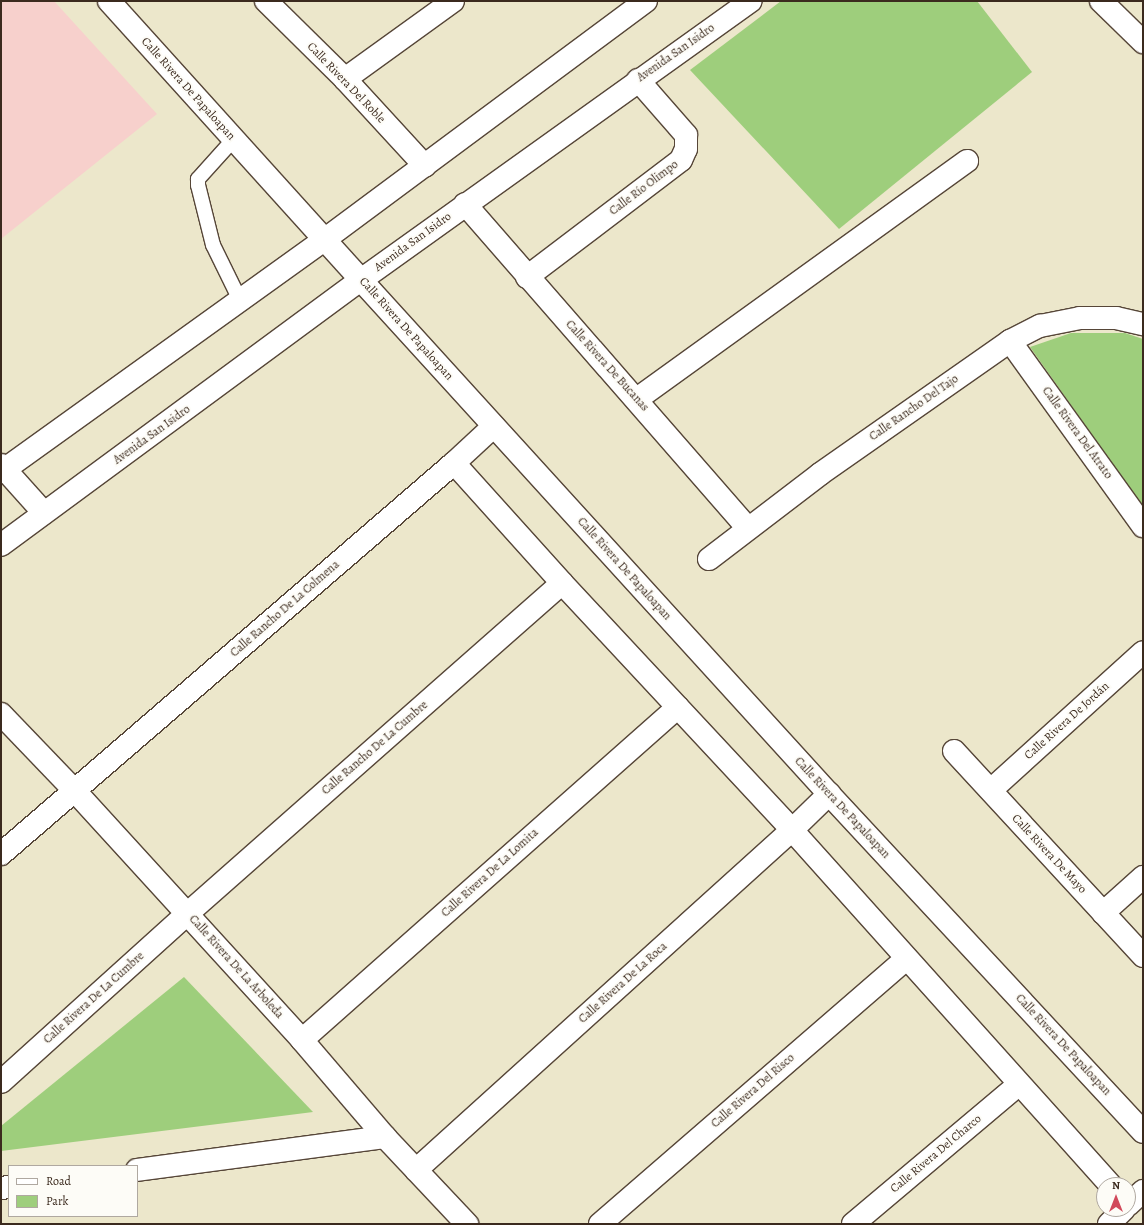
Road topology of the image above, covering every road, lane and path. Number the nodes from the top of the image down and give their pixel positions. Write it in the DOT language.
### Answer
graph roads {
  1 [pos="109,1"];
  2 [pos="266,1"];
  3 [pos="453,1"];
  4 [pos="646,1"];
  5 [pos="750,1"];
  6 [pos="1101,1"];
  7 [pos="1143,42"];
  8 [pos="345,79"];
  9 [pos="638,80"];
  10 [pos="234,139"];
  11 [pos="968,161"];
  12 [pos="425,166"];
  13 [pos="465,204"];
  14 [pos="324,240"];
  15 [pos="528,276"];
  16 [pos="361,280"];
  17 [pos="240,300"];
  18 [pos="1143,324"];
  19 [pos="1010,341"];
  20 [pos="637,399"];
  21 [pos="494,426"];
  22 [pos="454,463"];
  23 [pos="2,469"];
  24 [pos="44,513"];
  25 [pos="1143,526"];
  26 [pos="748,528"];
  27 [pos="1,545"];
  28 [pos="709,559"];
  29 [pos="562,582"];
  30 [pos="1143,652"];
  31 [pos="678,707"];
  32 [pos="1,714"];
  33 [pos="954,751"];
  34 [pos="74,790"];
  35 [pos="991,790"];
  36 [pos="829,794"];
  37 [pos="792,830"];
  38 [pos="1,854"];
  39 [pos="1143,877"];
  40 [pos="1104,913"];
  41 [pos="187,914"];
  42 [pos="1143,956"];
  43 [pos="906,959"];
  44 [pos="302,1040"];
  45 [pos="1,1082"];
  46 [pos="1018,1084"];
  47 [pos="1143,1132"];
  48 [pos="385,1137"];
  49 [pos="138,1170"];
  50 [pos="416,1170"];
  51 [pos="1103,1177"];
  52 [pos="467,1224"];
  53 [pos="600,1224"];
  54 [pos="853,1224"];
  1 -- 10 [label="street, Calle Rivera De Papaloapan"];
  2 -- 8 [label="street, Calle Rivera Del Roble"];
  3 -- 8 [label="street"];
  4 -- 12 [label="street"];
  5 -- 9 [label="street, Avenida San Isidro"];
  6 -- 7 [label="street"];
  8 -- 12 [label="street, Calle Rivera Del Roble"];
  9 -- 13 [label="street, Avenida San Isidro"];
  9 -- 15 [label="street, Calle Río Olimpo"];
  10 -- 14 [label="street, Calle Rivera De Papaloapan"];
  10 -- 17 [label="lane"];
  11 -- 20 [label="street"];
  12 -- 14 [label="street"];
  13 -- 15 [label="street, Calle Rivera De Bucanas"];
  13 -- 16 [label="street, Avenida San Isidro"];
  14 -- 16 [label="street, Calle Rivera De Papaloapan"];
  14 -- 17 [label="street"];
  15 -- 20 [label="street, Calle Rivera De Bucanas"];
  16 -- 21 [label="street, Calle Rivera De Papaloapan"];
  16 -- 24 [label="street, Avenida San Isidro"];
  17 -- 23 [label="street"];
  18 -- 19 [label="street, Calle Rancho Del Tajo"];
  19 -- 25 [label="street, Calle Rivera Del Atrato"];
  19 -- 26 [label="street, Calle Rancho Del Tajo"];
  20 -- 26 [label="street, Calle Rivera De Bucanas"];
  21 -- 22 [label="street, Calle Rancho De La Colmena"];
  21 -- 36 [label="street, Calle Rivera De Papaloapan"];
  22 -- 29 [label="street"];
  22 -- 34 [label="street, Calle Rancho De La Colmena"];
  23 -- 24 [label="street"];
  24 -- 27 [label="street, Avenida San Isidro"];
  26 -- 28 [label="street, Calle Rancho Del Tajo"];
  29 -- 31 [label="street"];
  29 -- 41 [label="street, Calle Rancho De La Cumbre"];
  30 -- 35 [label="street, Calle Rivera De Jordán"];
  31 -- 37 [label="street"];
  31 -- 44 [label="street, Calle Rivera De La Lomita"];
  32 -- 34 [label="street, Calle Rivera De La Arboleda"];
  33 -- 35 [label="street, Calle Rivera De Mayo"];
  34 -- 38 [label="street, Calle Rancho De La Colmena"];
  34 -- 41 [label="street, Calle Rivera De La Arboleda"];
  35 -- 40 [label="street, Calle Rivera De Mayo"];
  36 -- 37 [label="street, Calle Rivera De La Roca"];
  36 -- 47 [label="street, Calle Rivera De Papaloapan"];
  37 -- 43 [label="street"];
  37 -- 50 [label="street, Calle Rivera De La Roca"];
  39 -- 40 [label="street"];
  40 -- 42 [label="street, Calle Rivera De Mayo"];
  41 -- 44 [label="street, Calle Rivera De La Arboleda"];
  41 -- 45 [label="street, Calle Rivera De La Cumbre"];
  43 -- 46 [label="street"];
  43 -- 53 [label="street, Calle Rivera Del Risco"];
  44 -- 48 [label="street, Calle Rivera De La Arboleda"];
  46 -- 51 [label="street"];
  46 -- 54 [label="street, Calle Rivera Del Charco"];
  48 -- 49 [label="street"];
  48 -- 50 [label="street, Calle Rivera De La Arboleda"];
  50 -- 52 [label="street, Calle Rivera De La Arboleda"];
}
